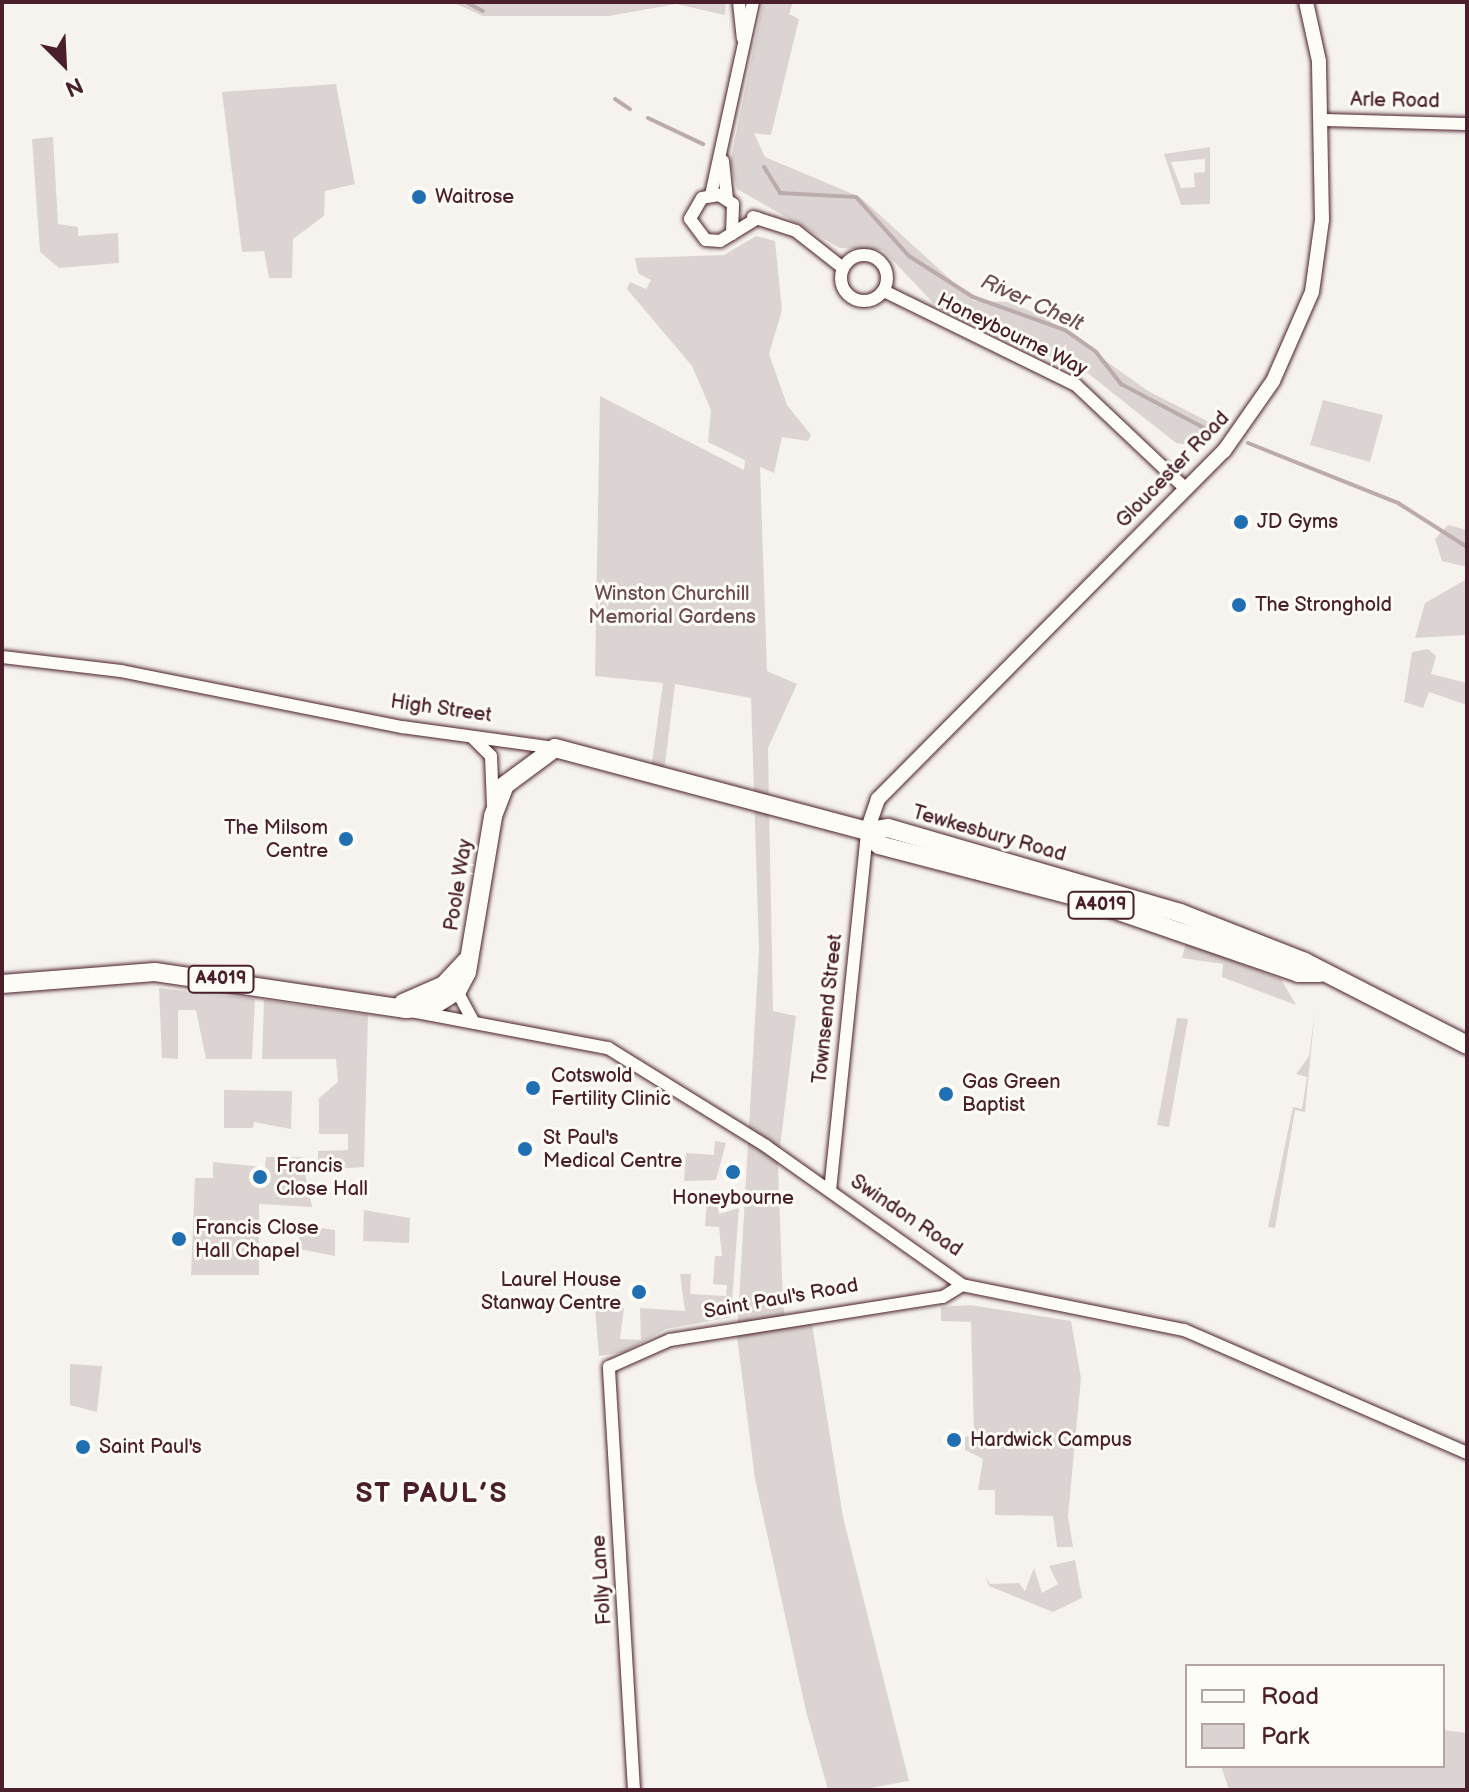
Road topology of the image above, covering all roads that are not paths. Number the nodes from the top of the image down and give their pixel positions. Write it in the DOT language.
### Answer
graph roads {
  1 [pos="739,2"];
  2 [pos="753,2"];
  3 [pos="1306,2"];
  4 [pos="743,38"];
  5 [pos="1323,120"];
  6 [pos="1467,124"];
  7 [pos="722,150"];
  8 [pos="711,195"];
  9 [pos="727,198"];
  10 [pos="737,216"];
  11 [pos="758,218"];
  12 [pos="732,234"];
  13 [pos="843,268"];
  14 [pos="884,291"];
  15 [pos="1186,489"];
  16 [pos="2,657"];
  17 [pos="473,738"];
  18 [pos="555,748"];
  19 [pos="493,816"];
  20 [pos="867,831"];
  21 [pos="2,984"];
  22 [pos="448,994"];
  23 [pos="399,1008"];
  24 [pos="456,1023"];
  25 [pos="474,1023"];
  26 [pos="1467,1045"];
  27 [pos="830,1191"];
  28 [pos="962,1285"];
  29 [pos="609,1367"];
  30 [pos="1467,1453"];
  31 [pos="634,1790"];
  1 -- 4 [label="street"];
  2 -- 4 [label="street"];
  3 -- 5 [label="main road, Gloucester Road"];
  4 -- 7 [label="street"];
  5 -- 6 [label="street, Arle Road"];
  5 -- 15 [label="main road, Gloucester Road"];
  7 -- 8 [label="street"];
  7 -- 9 [label="street"];
  8 -- 9 [label="street"];
  8 -- 12 [label="street"];
  9 -- 10 [label="street"];
  10 -- 11 [label="street"];
  10 -- 12 [label="street"];
  11 -- 12 [label="street"];
  11 -- 13 [label="street"];
  13 -- 14 [label="street"];
  13 -- 14 [label="street"];
  14 -- 15 [label="street, Honeybourne Way"];
  15 -- 20 [label="main road, Gloucester Road"];
  16 -- 17 [label="street, High Street"];
  17 -- 18 [label="street, High Street"];
  17 -- 19 [label="street, Poole Way"];
  18 -- 19 [label="highway, Poole Way"];
  18 -- 20 [label="highway, High Street / A4019"];
  19 -- 22 [label="highway, Poole Way"];
  20 -- 26 [label="highway, Tewkesbury Road / A4019"];
  20 -- 27 [label="street, Townsend Street"];
  21 -- 23 [label="highway, Swindon Road / A4019"];
  22 -- 23 [label="highway, A4019"];
  22 -- 24 [label="street"];
  22 -- 25 [label="street"];
  23 -- 24 [label="street, Swindon Road"];
  24 -- 25 [label="street, Swindon Road"];
  25 -- 27 [label="street, Swindon Road"];
  27 -- 28 [label="street, Swindon Road"];
  28 -- 29 [label="street, Saint Paul's Road"];
  28 -- 30 [label="street, Swindon Road"];
  29 -- 31 [label="street, Folly Lane"];
}
